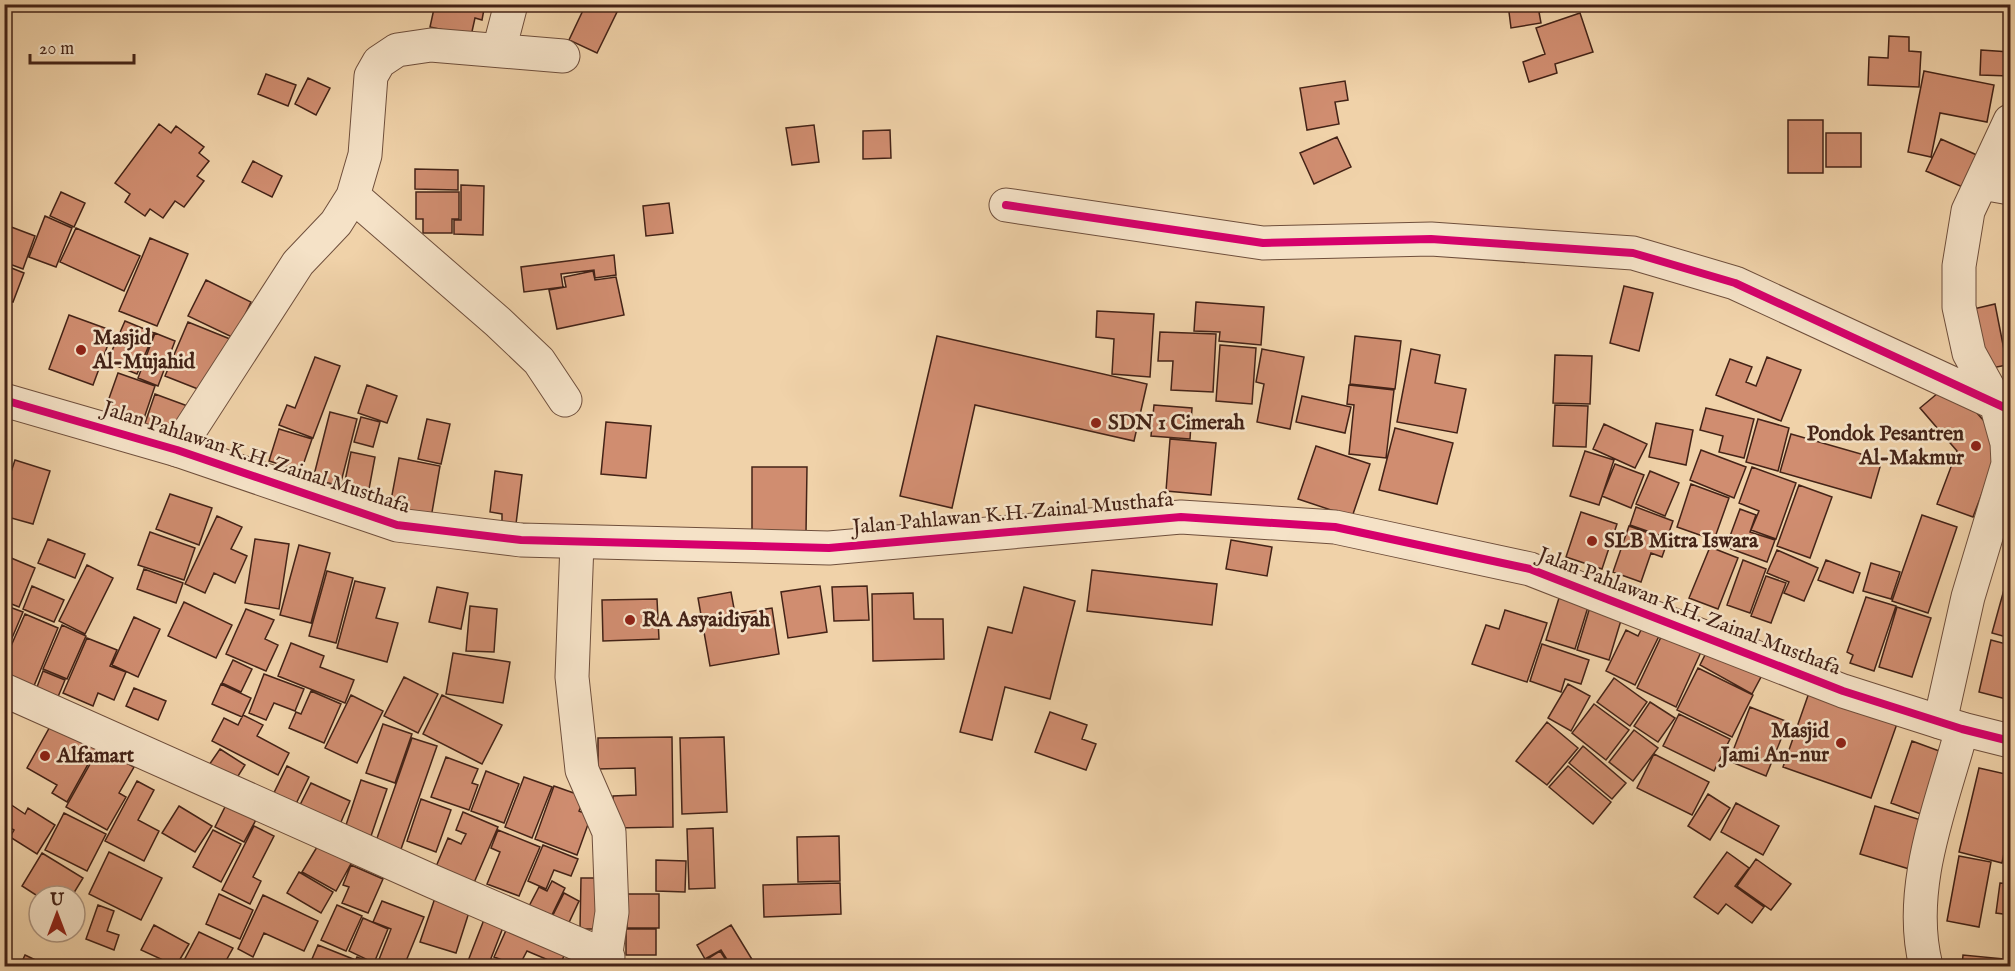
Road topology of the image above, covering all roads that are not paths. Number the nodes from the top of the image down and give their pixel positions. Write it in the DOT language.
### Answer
graph roads {
  1 [pos="511,4"];
  2 [pos="499,50"];
  3 [pos="563,56"];
  4 [pos="2010,122"];
  5 [pos="1996,185"];
  6 [pos="353,196"];
  7 [pos="1006,205"];
  8 [pos="4,400"];
  9 [pos="565,400"];
  10 [pos="2003,405"];
  11 [pos="177,450"];
  12 [pos="577,543"];
  13 [pos="4,690"];
  14 [pos="1951,726"];
  15 [pos="2010,741"];
  16 [pos="606,962"];
  17 [pos="1926,966"];
  1 -- 2 [label="street"];
  2 -- 3 [label="street"];
  2 -- 6 [label="street"];
  4 -- 5 [label="street"];
  5 -- 10 [label="street"];
  6 -- 9 [label="street"];
  6 -- 11 [label="street"];
  7 -- 10 [label="street"];
  8 -- 11 [label="street, Jalan Pahlawan K.H. Zainal Musthafa"];
  10 -- 14 [label="street"];
  11 -- 12 [label="street, Jalan Pahlawan K.H. Zainal Musthafa"];
  12 -- 14 [label="street, Jalan Pahlawan K.H. Zainal Musthafa"];
  12 -- 16 [label="street"];
  13 -- 16 [label="street"];
  14 -- 15 [label="street, Jalan Pahlawan K.H. Zainal Musthafa"];
  14 -- 17 [label="street"];
}
